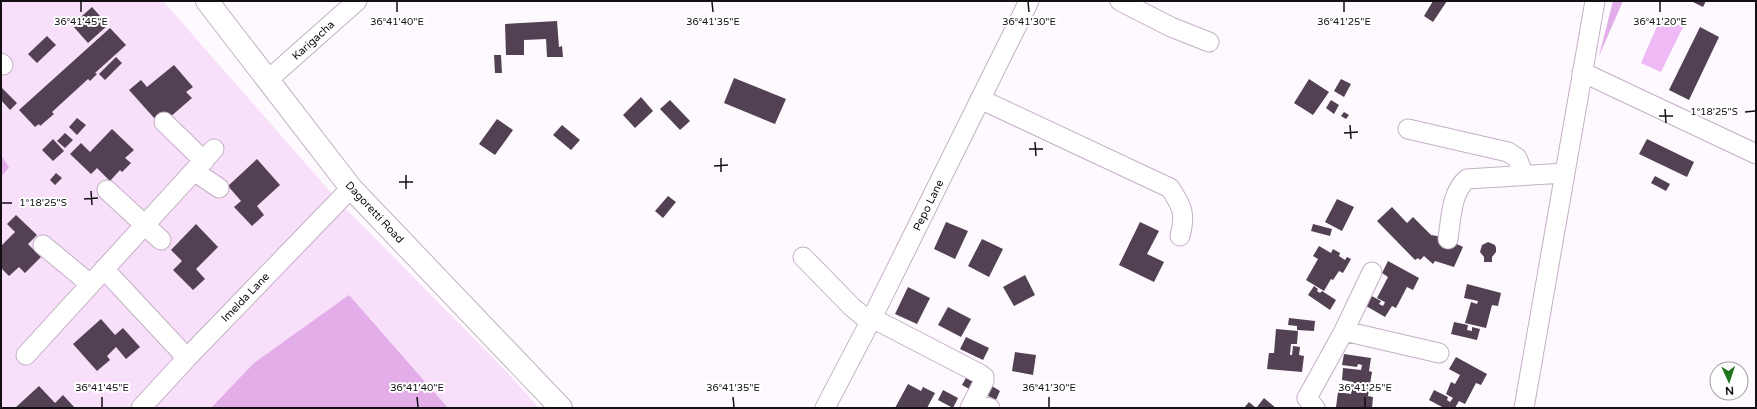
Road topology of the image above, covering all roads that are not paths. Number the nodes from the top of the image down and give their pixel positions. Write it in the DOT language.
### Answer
graph roads {
  1 [pos="207,1"];
  2 [pos="357,1"];
  3 [pos="1029,1"];
  4 [pos="1120,1"];
  5 [pos="1595,1"];
  6 [pos="1209,42"];
  7 [pos="1582,72"];
  8 [pos="269,79"];
  9 [pos="980,99"];
  10 [pos="164,122"];
  11 [pos="1408,129"];
  12 [pos="1756,154"];
  13 [pos="204,161"];
  14 [pos="1565,173"];
  15 [pos="1524,175"];
  16 [pos="219,188"];
  17 [pos="351,188"];
  18 [pos="108,190"];
  19 [pos="146,226"];
  20 [pos="1180,236"];
  21 [pos="1448,239"];
  22 [pos="161,240"];
  23 [pos="43,245"];
  24 [pos="803,257"];
  25 [pos="104,269"];
  26 [pos="1372,272"];
  27 [pos="90,284"];
  28 [pos="871,320"];
  29 [pos="1344,330"];
  30 [pos="1439,353"];
  31 [pos="26,355"];
  32 [pos="186,358"];
  33 [pos="978,406"];
  34 [pos="141,408"];
  35 [pos="560,408"];
  36 [pos="825,408"];
  37 [pos="1315,408"];
  38 [pos="1524,408"];
  1 -- 8 [label="main road, Dagoretti Road"];
  2 -- 8 [label="street, Karigacha"];
  3 -- 9 [label="street, Pepo Lane"];
  4 -- 6 [label="street"];
  5 -- 7 [label="street"];
  7 -- 12 [label="street"];
  7 -- 14 [label="street"];
  8 -- 17 [label="main road, Dagoretti Road"];
  9 -- 20 [label="street"];
  9 -- 28 [label="street, Pepo Lane"];
  10 -- 13 [label="street"];
  11 -- 15 [label="street"];
  13 -- 16 [label="street"];
  13 -- 19 [label="street"];
  14 -- 15 [label="street"];
  14 -- 38 [label="street"];
  15 -- 21 [label="street"];
  17 -- 32 [label="street, Imelda Lane"];
  17 -- 35 [label="main road, Dagoretti Road"];
  18 -- 19 [label="street"];
  19 -- 22 [label="street"];
  19 -- 25 [label="street"];
  23 -- 27 [label="street"];
  24 -- 28 [label="street"];
  25 -- 27 [label="street"];
  25 -- 32 [label="street"];
  26 -- 29 [label="street"];
  27 -- 31 [label="street"];
  28 -- 33 [label="street"];
  28 -- 36 [label="street, Pepo Lane"];
  29 -- 30 [label="street"];
  29 -- 37 [label="street"];
  32 -- 34 [label="street, Imelda Lane"];
}
